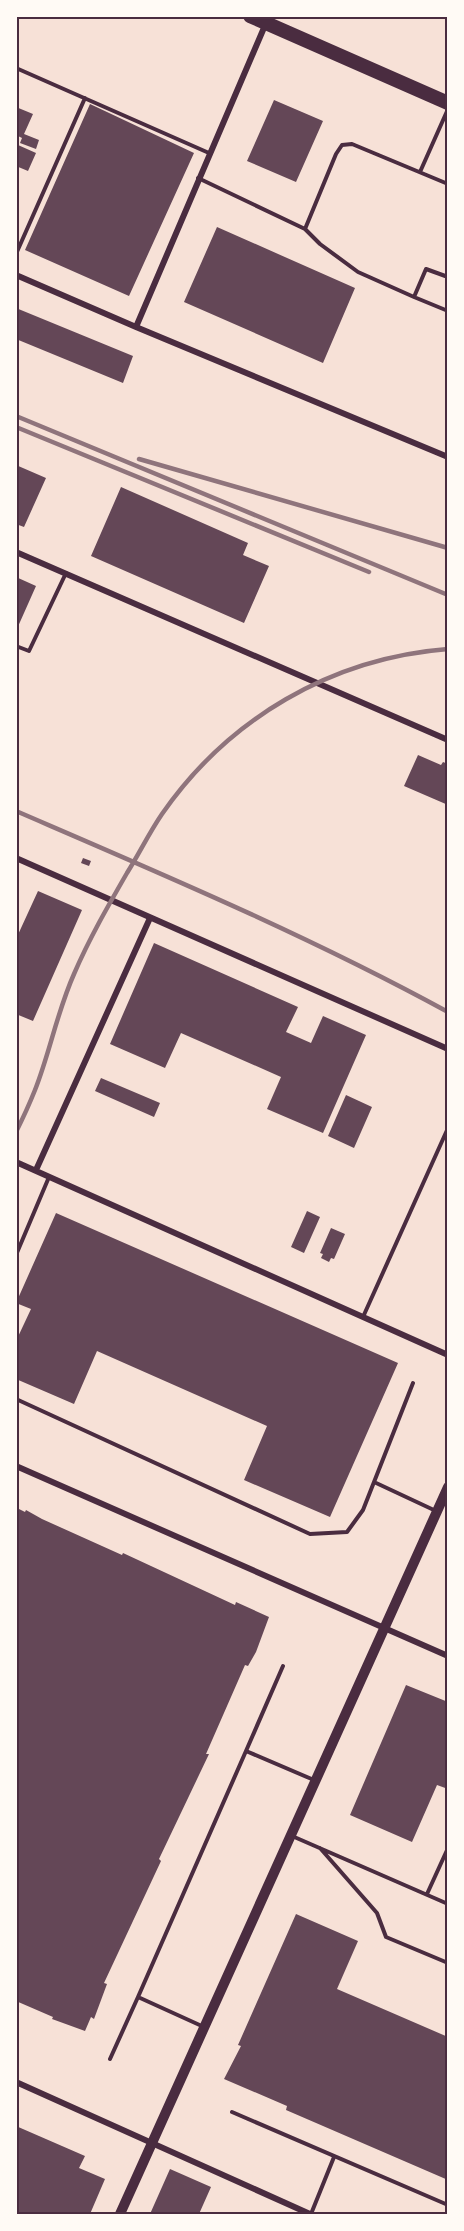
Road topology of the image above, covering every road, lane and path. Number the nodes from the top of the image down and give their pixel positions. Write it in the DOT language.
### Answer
graph roads {
  1 [pos="250,16"];
  2 [pos="267,20"];
  3 [pos="16,68"];
  4 [pos="85,98"];
  5 [pos="447,103"];
  6 [pos="447,109"];
  7 [pos="209,153"];
  8 [pos="420,172"];
  9 [pos="198,178"];
  10 [pos="447,184"];
  11 [pos="304,229"];
  12 [pos="16,254"];
  13 [pos="16,275"];
  14 [pos="447,277"];
  15 [pos="414,297"];
  16 [pos="447,312"];
  17 [pos="136,327"];
  18 [pos="447,457"];
  19 [pos="16,552"];
  20 [pos="66,573"];
  21 [pos="16,646"];
  22 [pos="447,740"];
  23 [pos="16,858"];
  24 [pos="150,918"];
  25 [pos="447,1049"];
  26 [pos="447,1128"];
  27 [pos="16,1162"];
  28 [pos="36,1170"];
  29 [pos="50,1177"];
  30 [pos="16,1255"];
  31 [pos="363,1317"];
  32 [pos="447,1355"];
  33 [pos="413,1383"];
  34 [pos="16,1399"];
  35 [pos="16,1466"];
  36 [pos="374,1482"];
  37 [pos="447,1487"];
  38 [pos="437,1511"];
  39 [pos="385,1629"];
  40 [pos="447,1656"];
  41 [pos="283,1666"];
  42 [pos="246,1750"];
  43 [pos="316,1780"];
  44 [pos="291,1836"];
  45 [pos="320,1848"];
  46 [pos="447,1848"];
  47 [pos="427,1894"];
  48 [pos="447,1904"];
  49 [pos="447,1963"];
  50 [pos="138,1997"];
  51 [pos="204,2028"];
  52 [pos="110,2059"];
  53 [pos="16,2082"];
  54 [pos="231,2112"];
  55 [pos="152,2144"];
  56 [pos="334,2157"];
  57 [pos="447,2205"];
  58 [pos="120,2214"];
  59 [pos="310,2214"];
  1 -- 2 [label="main road"];
  2 -- 5 [label="main road"];
  2 -- 7 [label="street"];
  3 -- 4 [label="lane"];
  4 -- 7 [label="lane"];
  4 -- 12 [label="lane"];
  6 -- 8 [label="lane"];
  7 -- 9 [label="street"];
  8 -- 10 [label="lane"];
  8 -- 11 [label="lane"];
  9 -- 11 [label="lane"];
  9 -- 17 [label="street"];
  11 -- 15 [label="lane"];
  13 -- 17 [label="street"];
  14 -- 15 [label="lane"];
  15 -- 16 [label="lane"];
  17 -- 18 [label="street"];
  19 -- 20 [label="street"];
  20 -- 21 [label="lane"];
  20 -- 22 [label="street"];
  23 -- 24 [label="street"];
  24 -- 25 [label="street"];
  24 -- 28 [label="street"];
  26 -- 31 [label="lane"];
  27 -- 28 [label="street"];
  28 -- 29 [label="street"];
  29 -- 30 [label="lane"];
  29 -- 31 [label="street"];
  31 -- 32 [label="street"];
  33 -- 36 [label="lane"];
  34 -- 36 [label="lane"];
  35 -- 39 [label="street"];
  36 -- 38 [label="lane"];
  37 -- 38 [label="street"];
  38 -- 39 [label="street"];
  39 -- 40 [label="street"];
  39 -- 43 [label="street"];
  41 -- 42 [label="lane"];
  42 -- 43 [label="lane"];
  42 -- 50 [label="lane"];
  43 -- 44 [label="street"];
  44 -- 45 [label="lane"];
  44 -- 51 [label="street"];
  45 -- 47 [label="lane"];
  45 -- 49 [label="lane"];
  46 -- 47 [label="lane"];
  47 -- 48 [label="lane"];
  50 -- 51 [label="lane"];
  50 -- 52 [label="lane"];
  51 -- 55 [label="street"];
  53 -- 55 [label="street"];
  54 -- 56 [label="lane"];
  55 -- 58 [label="street"];
  55 -- 59 [label="street"];
  56 -- 57 [label="lane"];
  56 -- 59 [label="lane"];
}
